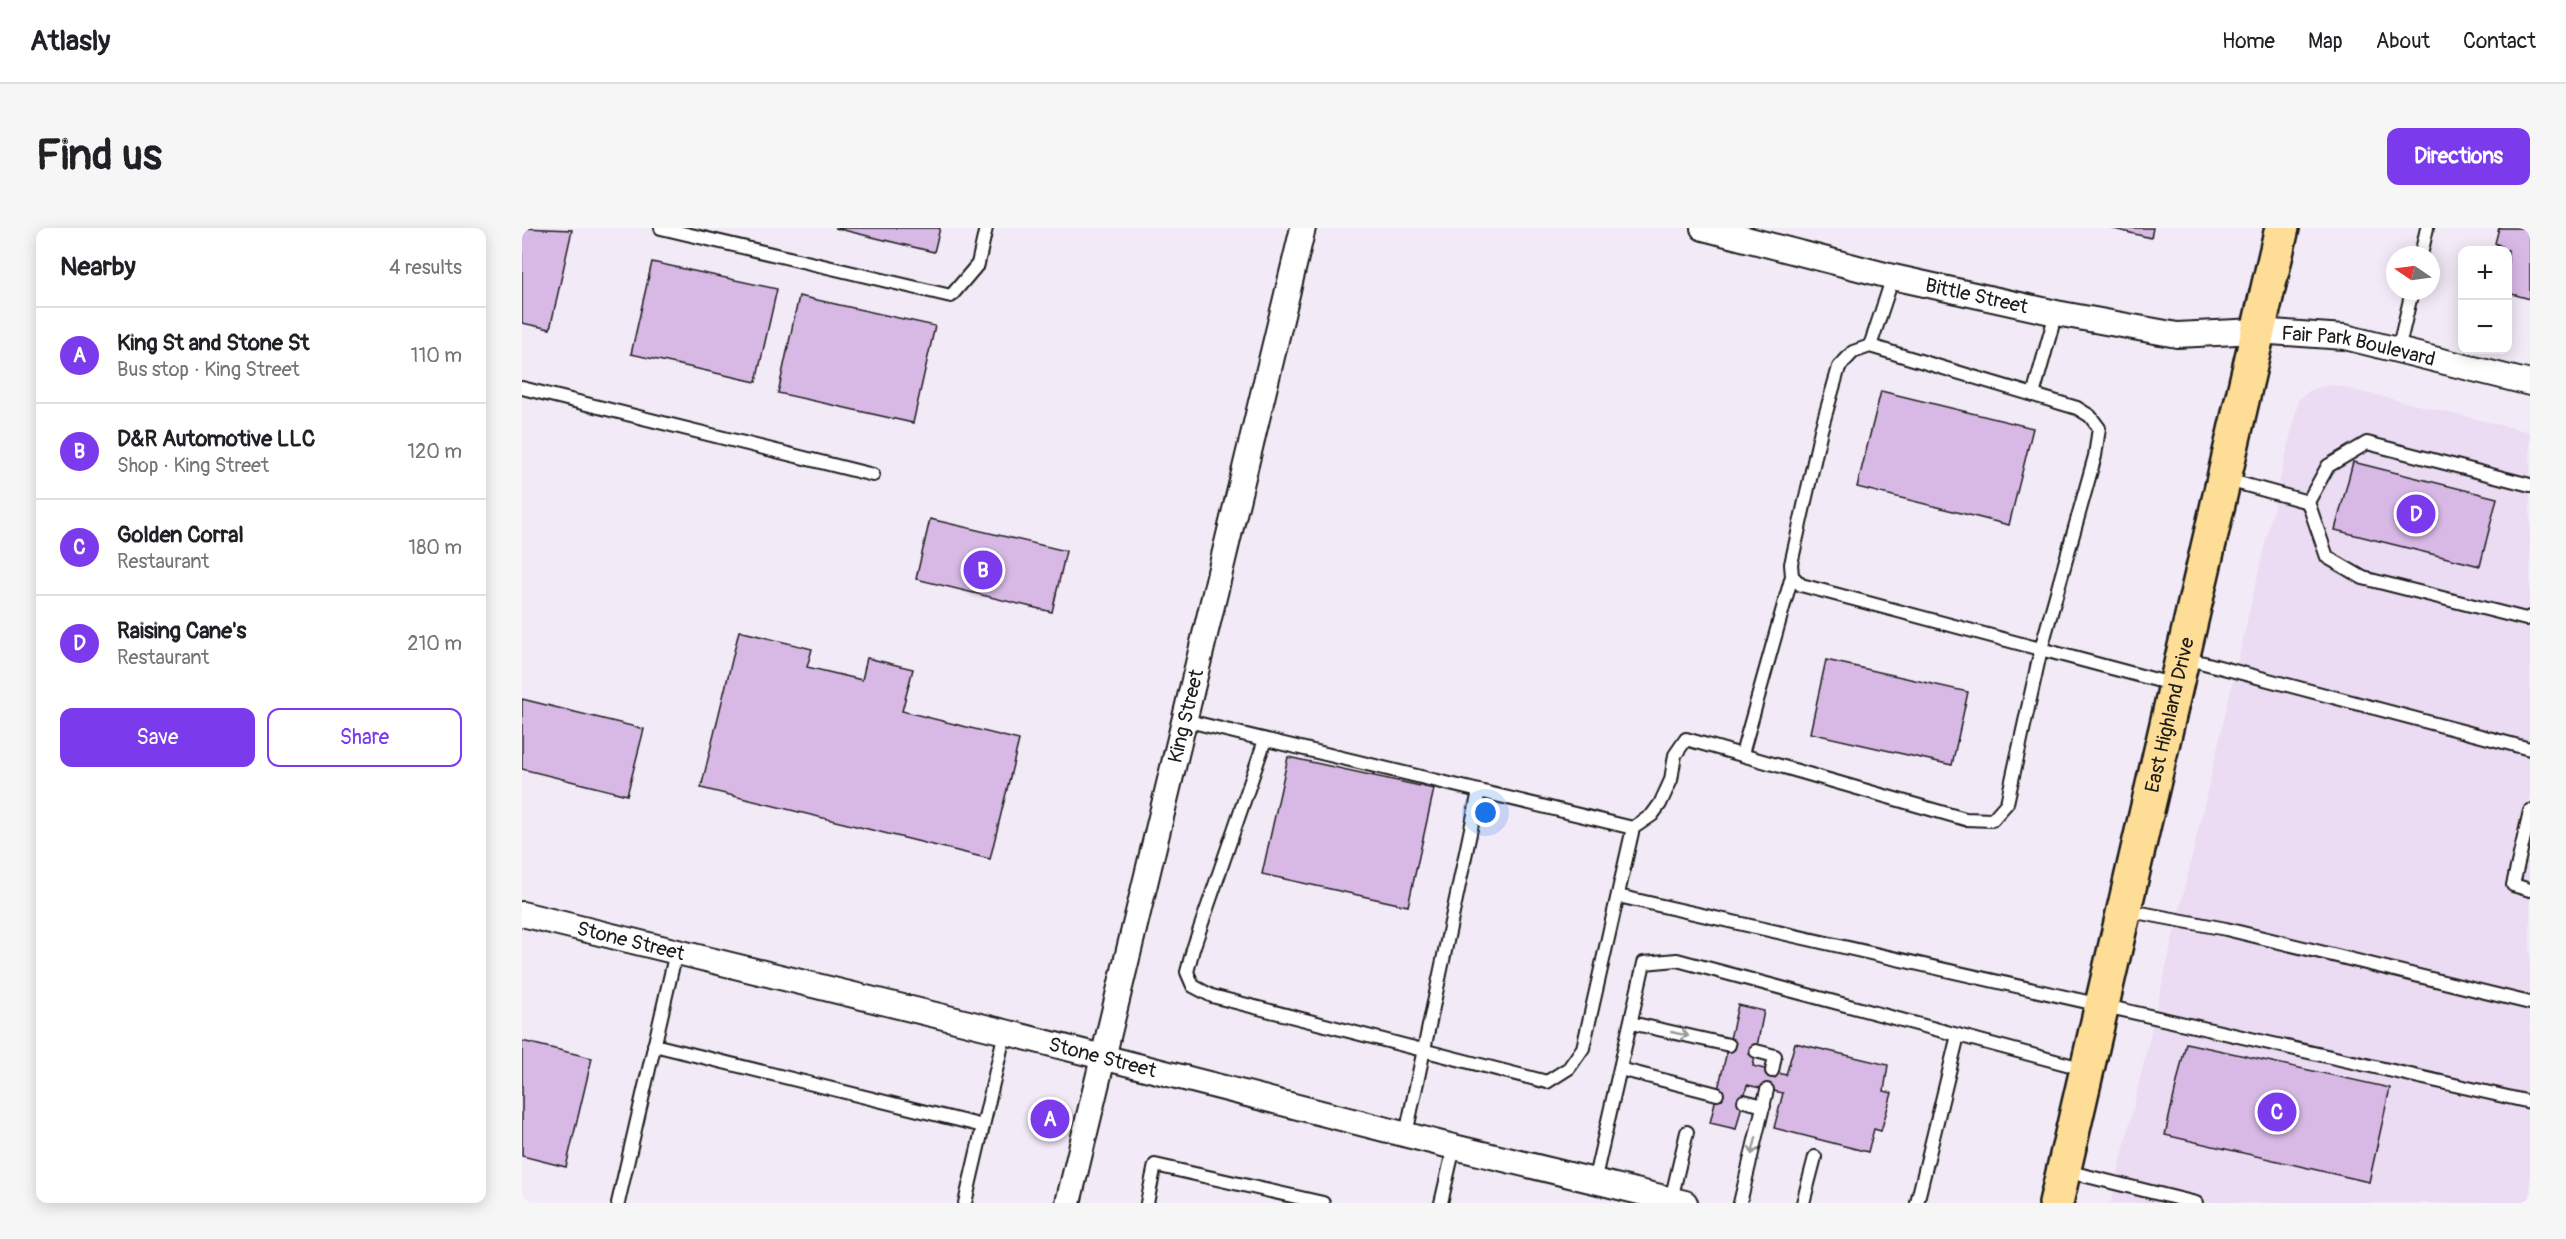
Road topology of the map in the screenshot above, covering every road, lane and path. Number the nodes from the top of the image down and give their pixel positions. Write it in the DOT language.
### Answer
graph roads {
  1 [pos="661,228"];
  2 [pos="986,228"];
  3 [pos="1303,228"];
  4 [pos="1703,228"];
  5 [pos="2282,228"];
  6 [pos="2427,228"];
  7 [pos="2423,246"];
  8 [pos="1893,276"];
  9 [pos="2410,300"];
  10 [pos="2056,313"];
  11 [pos="2256,330"];
  12 [pos="1870,346"];
  13 [pos="2398,351"];
  14 [pos="2530,383"];
  15 [pos="522,388"];
  16 [pos="2033,395"];
  17 [pos="873,475"];
  18 [pos="2223,478"];
  19 [pos="2530,485"];
  20 [pos="2308,502"];
  21 [pos="1792,576"];
  22 [pos="2530,616"];
  23 [pos="2041,649"];
  24 [pos="2180,672"];
  25 [pos="1184,720"];
  26 [pos="1264,740"];
  27 [pos="2530,749"];
  28 [pos="1742,754"];
  29 [pos="1479,791"];
  30 [pos="2530,811"];
  31 [pos="1634,828"];
  32 [pos="2530,890"];
  33 [pos="1618,896"];
  34 [pos="2124,910"];
  35 [pos="522,914"];
  36 [pos="676,952"];
  37 [pos="2530,1004"];
  38 [pos="2102,1005"];
  39 [pos="1630,1023"];
  40 [pos="1005,1032"];
  41 [pos="1958,1035"];
  42 [pos="654,1045"];
  43 [pos="1729,1045"];
  44 [pos="1423,1051"];
  45 [pos="1756,1051"];
  46 [pos="1102,1056"];
  47 [pos="1620,1069"];
  48 [pos="2086,1069"];
  49 [pos="1772,1071"];
  50 [pos="1767,1090"];
  51 [pos="1717,1094"];
  52 [pos="1743,1101"];
  53 [pos="2530,1102"];
  54 [pos="1764,1106"];
  55 [pos="983,1126"];
  56 [pos="1687,1132"];
  57 [pos="1406,1134"];
  58 [pos="1454,1147"];
  59 [pos="1815,1157"];
  60 [pos="2063,1171"];
  61 [pos="1594,1182"];
  62 [pos="1678,1201"];
  63 [pos="618,1203"];
  64 [pos="965,1203"];
  65 [pos="1068,1203"];
  66 [pos="1146,1203"];
  67 [pos="1323,1203"];
  68 [pos="1441,1203"];
  69 [pos="1740,1203"];
  70 [pos="1803,1203"];
  71 [pos="1917,1203"];
  72 [pos="2056,1203"];
  73 [pos="2196,1203"];
  1 -- 2 [label="lane"];
  3 -- 25 [label="street, King Street"];
  4 -- 8 [label="street, Bittle Street"];
  5 -- 11 [label="main road, East Highland Drive"];
  6 -- 7 [label="lane"];
  8 -- 10 [label="street, Bittle Street"];
  8 -- 12 [label="lane"];
  9 -- 13 [label="lane"];
  10 -- 11 [label="street, Bittle Street"];
  10 -- 16 [label="lane"];
  11 -- 13 [label="street, Fair Park Boulevard"];
  11 -- 18 [label="main road, East Highland Drive"];
  12 -- 16 [label="lane"];
  12 -- 21 [label="lane"];
  13 -- 14 [label="street, Fair Park Boulevard"];
  15 -- 17 [label="lane"];
  16 -- 23 [label="lane"];
  18 -- 20 [label="lane"];
  18 -- 24 [label="main road, East Highland Drive"];
  19 -- 20 [label="lane"];
  20 -- 22 [label="lane"];
  21 -- 23 [label="lane"];
  21 -- 28 [label="lane"];
  23 -- 24 [label="lane"];
  23 -- 28 [label="lane"];
  24 -- 27 [label="lane"];
  24 -- 34 [label="main road, East Highland Drive"];
  25 -- 26 [label="lane"];
  25 -- 46 [label="street, King Street"];
  26 -- 29 [label="lane"];
  26 -- 44 [label="lane"];
  28 -- 31 [label="lane"];
  29 -- 31 [label="lane"];
  29 -- 44 [label="lane"];
  30 -- 32 [label="lane"];
  31 -- 33 [label="lane"];
  33 -- 38 [label="lane"];
  33 -- 44 [label="lane"];
  34 -- 37 [label="lane"];
  34 -- 38 [label="main road, East Highland Drive"];
  35 -- 36 [label="street, Stone Street"];
  36 -- 40 [label="street, Stone Street"];
  36 -- 42 [label="lane"];
  38 -- 48 [label="main road, East Highland Drive"];
  38 -- 53 [label="lane"];
  39 -- 41 [label="lane"];
  39 -- 43 [label="lane, one-way"];
  39 -- 47 [label="lane"];
  40 -- 46 [label="street, Stone Street"];
  40 -- 55 [label="lane"];
  41 -- 48 [label="lane"];
  41 -- 71 [label="lane"];
  42 -- 55 [label="lane"];
  42 -- 63 [label="lane"];
  44 -- 57 [label="lane"];
  45 -- 49 [label="lane"];
  46 -- 57 [label="street, Stone Street"];
  46 -- 65 [label="street, King Street"];
  47 -- 51 [label="lane"];
  47 -- 61 [label="lane"];
  48 -- 60 [label="main road, East Highland Drive"];
  50 -- 54 [label="lane"];
  52 -- 54 [label="lane"];
  54 -- 69 [label="lane, one-way"];
  55 -- 64 [label="lane"];
  56 -- 62 [label="lane"];
  57 -- 58 [label="street, Stone Street"];
  58 -- 61 [label="street, Stone Street"];
  58 -- 68 [label="lane"];
  59 -- 70 [label="lane"];
  60 -- 72 [label="main road, East Highland Drive"];
  60 -- 73 [label="lane"];
  61 -- 62 [label="street, Stone Street"];
  66 -- 67 [label="lane"];
}
